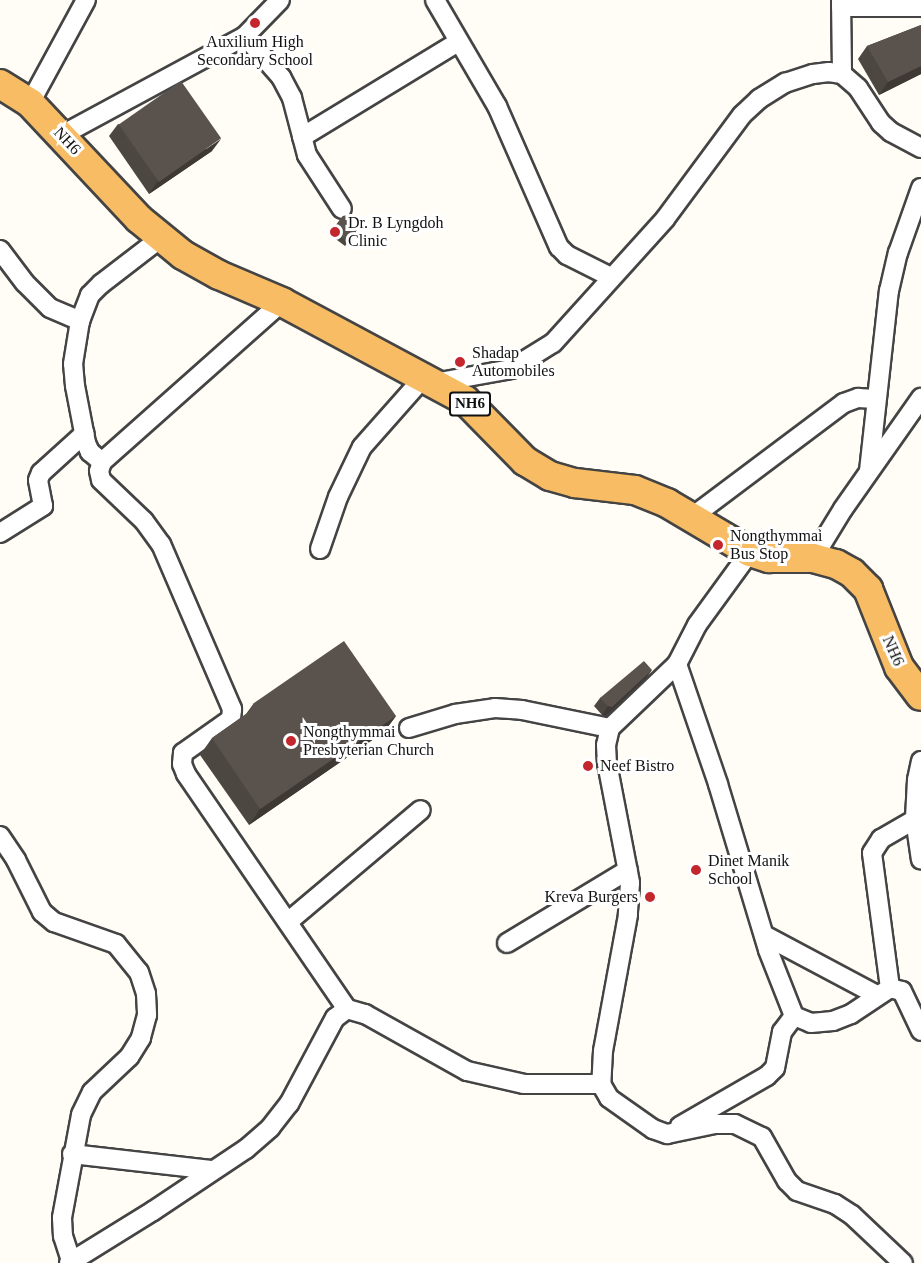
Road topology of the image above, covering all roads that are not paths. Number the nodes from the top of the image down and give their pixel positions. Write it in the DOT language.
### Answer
graph roads {
  1 [pos="86,0"];
  2 [pos="280,0"];
  3 [pos="435,0"];
  4 [pos="841,3"];
  5 [pos="921,7"];
  6 [pos="245,36"];
  7 [pos="458,42"];
  8 [pos="842,74"];
  9 [pos="0,84"];
  10 [pos="30,103"];
  11 [pos="62,135"];
  12 [pos="302,137"];
  13 [pos="921,148"];
  14 [pos="921,188"];
  15 [pos="342,209"];
  16 [pos="161,238"];
  17 [pos="0,250"];
  18 [pos="610,277"];
  19 [pos="282,302"];
  20 [pos="80,321"];
  21 [pos="429,380"];
  22 [pos="921,398"];
  23 [pos="876,399"];
  24 [pos="85,433"];
  25 [pos="102,462"];
  26 [pos="869,471"];
  27 [pos="692,517"];
  28 [pos="0,533"];
  29 [pos="320,549"];
  30 [pos="750,552"];
  31 [pos="813,558"];
  32 [pos="677,664"];
  33 [pos="921,696"];
  34 [pos="409,728"];
  35 [pos="610,728"];
  36 [pos="921,761"];
  37 [pos="421,810"];
  38 [pos="915,819"];
  39 [pos="0,836"];
  40 [pos="921,860"];
  41 [pos="628,870"];
  42 [pos="289,921"];
  43 [pos="764,935"];
  44 [pos="507,943"];
  45 [pos="884,992"];
  46 [pos="347,1009"];
  47 [pos="794,1016"];
  48 [pos="921,1031"];
  49 [pos="601,1084"];
  50 [pos="667,1134"];
  51 [pos="72,1154"];
  52 [pos="213,1170"];
  53 [pos="71,1262"];
  54 [pos="903,1263"];
  1 -- 10 [label="street"];
  2 -- 6 [label="street"];
  3 -- 7 [label="street"];
  4 -- 5 [label="street"];
  4 -- 8 [label="street"];
  6 -- 11 [label="street"];
  6 -- 12 [label="street"];
  7 -- 12 [label="street"];
  7 -- 18 [label="street"];
  8 -- 13 [label="street"];
  8 -- 18 [label="street"];
  9 -- 10 [label="highway, NH6 / NH6"];
  10 -- 11 [label="highway, NH6 / NH6"];
  11 -- 16 [label="highway, NH6 / NH6"];
  12 -- 15 [label="street"];
  14 -- 23 [label="street"];
  16 -- 19 [label="highway, NH6 / NH6"];
  16 -- 20 [label="street"];
  17 -- 20 [label="street"];
  18 -- 21 [label="street"];
  19 -- 21 [label="highway, NH6 / NH6"];
  19 -- 25 [label="street"];
  20 -- 24 [label="street"];
  21 -- 27 [label="highway, NH6 / NH6"];
  21 -- 29 [label="street"];
  22 -- 26 [label="street"];
  23 -- 26 [label="street"];
  23 -- 27 [label="street"];
  24 -- 25 [label="street"];
  24 -- 28 [label="street"];
  25 -- 42 [label="street"];
  26 -- 31 [label="street"];
  27 -- 30 [label="highway, NH6 / NH6"];
  30 -- 31 [label="highway, NH6 / NH6"];
  30 -- 32 [label="street"];
  31 -- 33 [label="highway, NH6 / NH6"];
  32 -- 35 [label="street"];
  32 -- 43 [label="street"];
  34 -- 35 [label="street"];
  35 -- 41 [label="street"];
  36 -- 38 [label="street"];
  37 -- 42 [label="street"];
  38 -- 40 [label="street"];
  38 -- 45 [label="street"];
  39 -- 51 [label="street"];
  41 -- 44 [label="street"];
  41 -- 49 [label="street"];
  42 -- 46 [label="street"];
  43 -- 45 [label="street"];
  43 -- 47 [label="street"];
  45 -- 47 [label="street"];
  45 -- 48 [label="street"];
  46 -- 49 [label="street"];
  46 -- 52 [label="street"];
  47 -- 50 [label="street"];
  49 -- 50 [label="street"];
  50 -- 54 [label="street"];
  51 -- 52 [label="street"];
  51 -- 53 [label="street"];
  52 -- 53 [label="street"];
}
